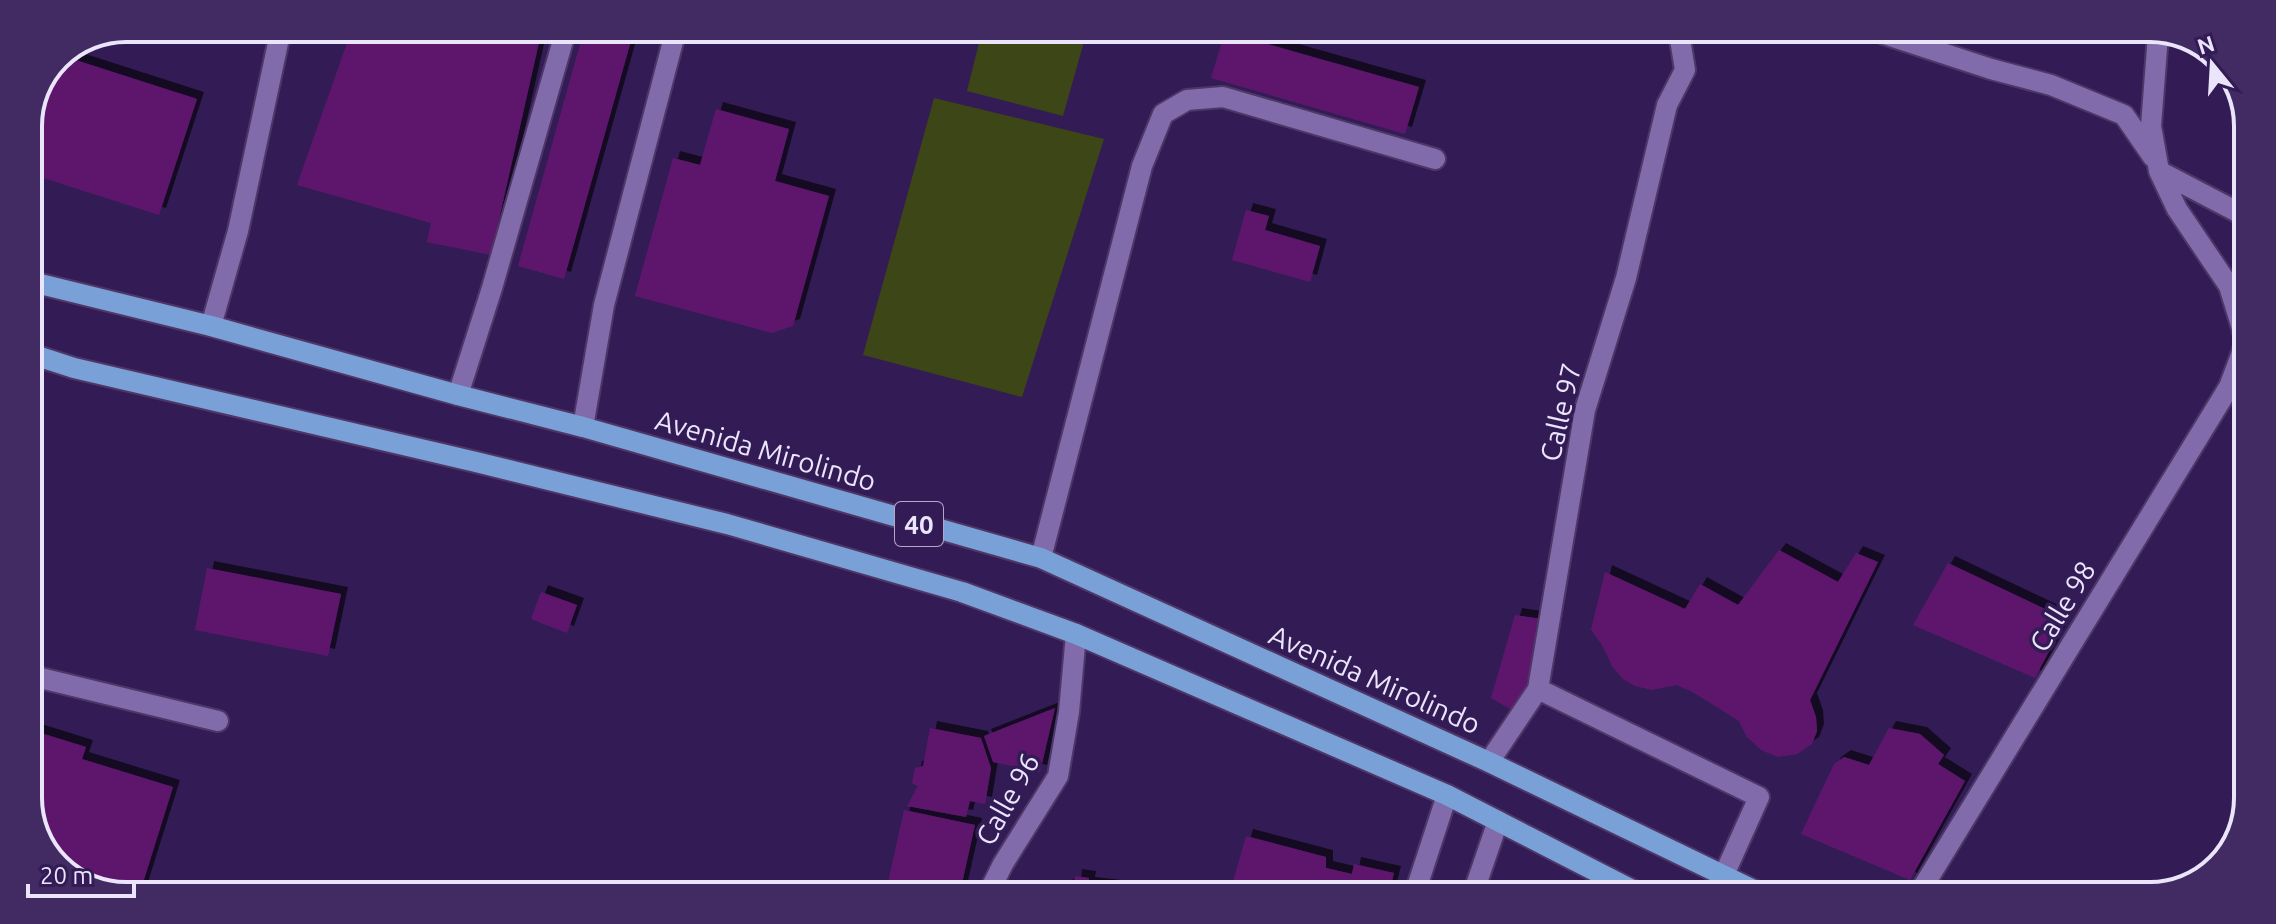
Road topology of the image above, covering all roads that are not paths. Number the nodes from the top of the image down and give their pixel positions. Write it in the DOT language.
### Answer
graph roads {
  1 [pos="278,42"];
  2 [pos="563,42"];
  3 [pos="673,42"];
  4 [pos="1680,42"];
  5 [pos="1908,42"];
  6 [pos="2157,43"];
  7 [pos="1435,159"];
  8 [pos="2158,167"];
  9 [pos="2234,210"];
  10 [pos="42,284"];
  11 [pos="2234,302"];
  12 [pos="211,326"];
  13 [pos="42,358"];
  14 [pos="2234,373"];
  15 [pos="458,395"];
  16 [pos="583,427"];
  17 [pos="1041,558"];
  18 [pos="1076,634"];
  19 [pos="42,678"];
  20 [pos="1538,689"];
  21 [pos="218,721"];
  22 [pos="1489,762"];
  23 [pos="1447,795"];
  24 [pos="1498,821"];
  25 [pos="1724,875"];
  26 [pos="994,882"];
  27 [pos="1419,882"];
  28 [pos="1477,882"];
  29 [pos="1617,882"];
  30 [pos="1738,882"];
  31 [pos="1926,882"];
  1 -- 12 [label="street"];
  2 -- 15 [label="street"];
  3 -- 16 [label="street"];
  4 -- 20 [label="street, Calle 97"];
  5 -- 8 [label="street"];
  6 -- 8 [label="street, Calle 98"];
  7 -- 17 [label="street"];
  8 -- 9 [label="street"];
  8 -- 11 [label="street, Calle 98"];
  10 -- 12 [label="main road, Avenida Mirolindo / 40"];
  12 -- 15 [label="main road, Avenida Mirolindo / 40"];
  13 -- 18 [label="main road, 40"];
  14 -- 31 [label="street, Calle 98"];
  15 -- 16 [label="main road, Avenida Mirolindo / 40"];
  16 -- 17 [label="main road, Avenida Mirolindo / 40"];
  17 -- 22 [label="main road, Avenida Mirolindo / 40"];
  18 -- 23 [label="main road, 40"];
  18 -- 26 [label="street, Calle 96"];
  19 -- 21 [label="street"];
  20 -- 22 [label="street, Calle 97"];
  20 -- 25 [label="street"];
  22 -- 25 [label="main road, Avenida Mirolindo / 40"];
  23 -- 24 [label="main road, 40"];
  23 -- 27 [label="street"];
  24 -- 28 [label="street"];
  24 -- 29 [label="main road, 40"];
  25 -- 30 [label="main road, Avenida Mirolindo / 40"];
}
